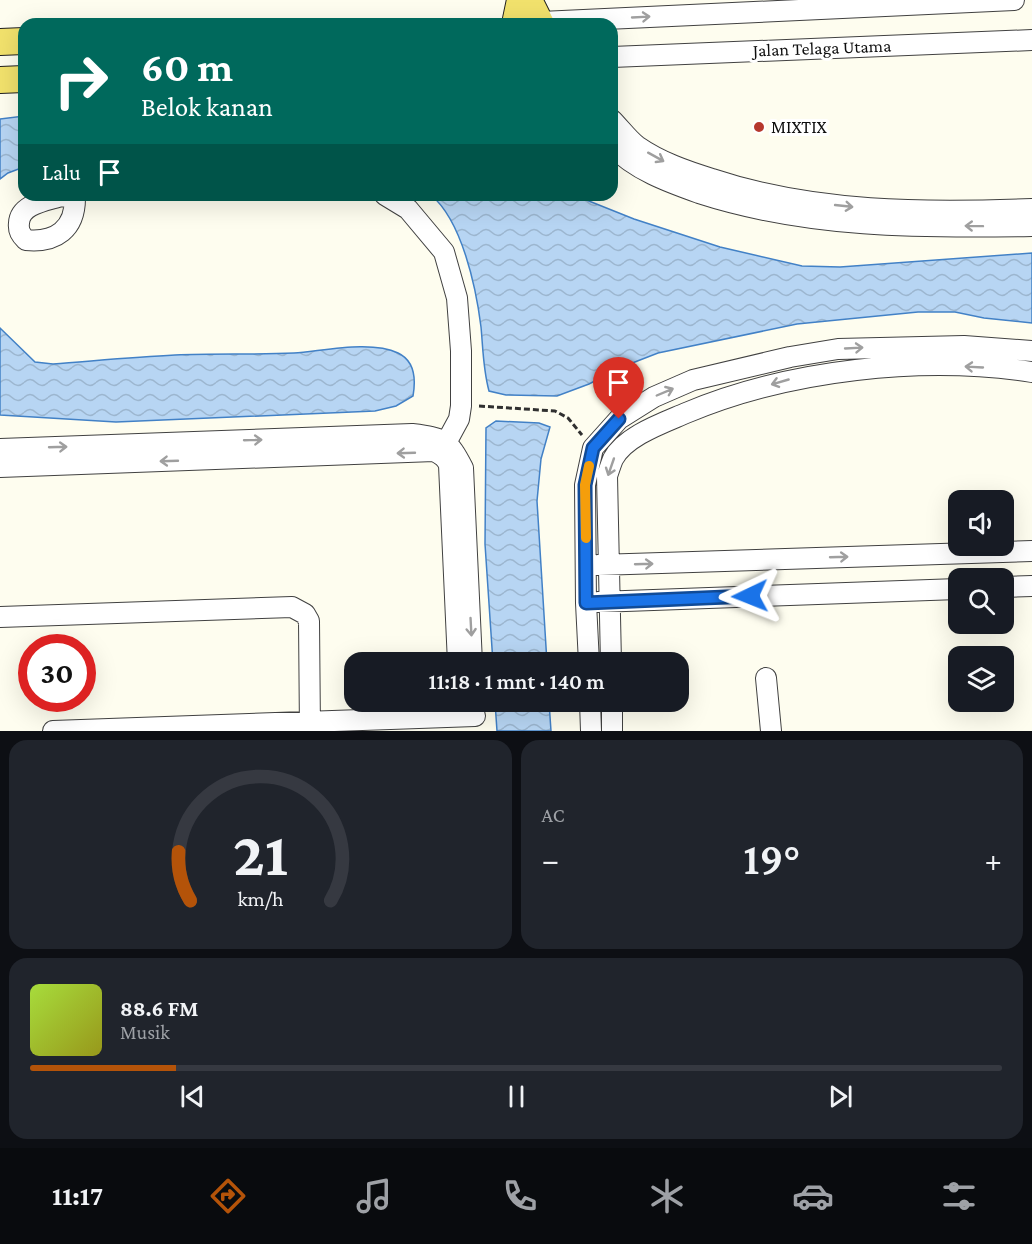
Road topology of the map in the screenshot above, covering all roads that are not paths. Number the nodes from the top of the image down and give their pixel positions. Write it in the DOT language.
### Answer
graph roads {
  1 [pos="520,0"];
  2 [pos="1014,0"];
  3 [pos="529,18"];
  4 [pos="555,18"];
  5 [pos="1032,40"];
  6 [pos="18,41"];
  7 [pos="0,42"];
  8 [pos="618,57"];
  9 [pos="18,79"];
  10 [pos="0,80"];
  11 [pos="618,126"];
  12 [pos="618,152"];
  13 [pos="395,201"];
  14 [pos="1032,208"];
  15 [pos="1032,226"];
  16 [pos="1032,351"];
  17 [pos="1032,372"];
  18 [pos="443,448"];
  19 [pos="0,449"];
  20 [pos="0,468"];
  21 [pos="1032,551"];
  22 [pos="586,565"];
  23 [pos="610,565"];
  24 [pos="1032,586"];
  25 [pos="1014,587"];
  26 [pos="948,589"];
  27 [pos="611,601"];
  28 [pos="586,603"];
  29 [pos="0,617"];
  30 [pos="458,652"];
  31 [pos="471,652"];
  32 [pos="588,652"];
  33 [pos="612,652"];
  34 [pos="766,678"];
  35 [pos="590,712"];
  36 [pos="612,712"];
  37 [pos="468,717"];
  38 [pos="310,727"];
  39 [pos="53,731"];
  40 [pos="591,731"];
  41 [pos="612,731"];
  42 [pos="771,731"];
  1 -- 3 [label="main road"];
  4 -- 2 [label="street, one-way"];
  5 -- 8 [label="street, Jalan Telaga Utama"];
  6 -- 7 [label="main road"];
  9 -- 10 [label="main road"];
  11 -- 14 [label="street, one-way"];
  15 -- 12 [label="street, one-way"];
  13 -- 18 [label="street"];
  22 -- 16 [label="street, one-way"];
  17 -- 23 [label="street, one-way"];
  19 -- 18 [label="street, one-way"];
  18 -- 20 [label="street, one-way"];
  18 -- 30 [label="street"];
  18 -- 31 [label="street, one-way"];
  23 -- 21 [label="street, one-way"];
  22 -- 23 [label="street"];
  22 -- 28 [label="street"];
  23 -- 27 [label="street"];
  24 -- 25 [label="street"];
  26 -- 27 [label="street"];
  27 -- 28 [label="street"];
  27 -- 33 [label="street"];
  28 -- 32 [label="street"];
  29 -- 38 [label="street"];
  34 -- 42 [label="street"];
  35 -- 40 [label="street"];
  36 -- 41 [label="street"];
  37 -- 38 [label="street"];
  38 -- 39 [label="street"];
}
